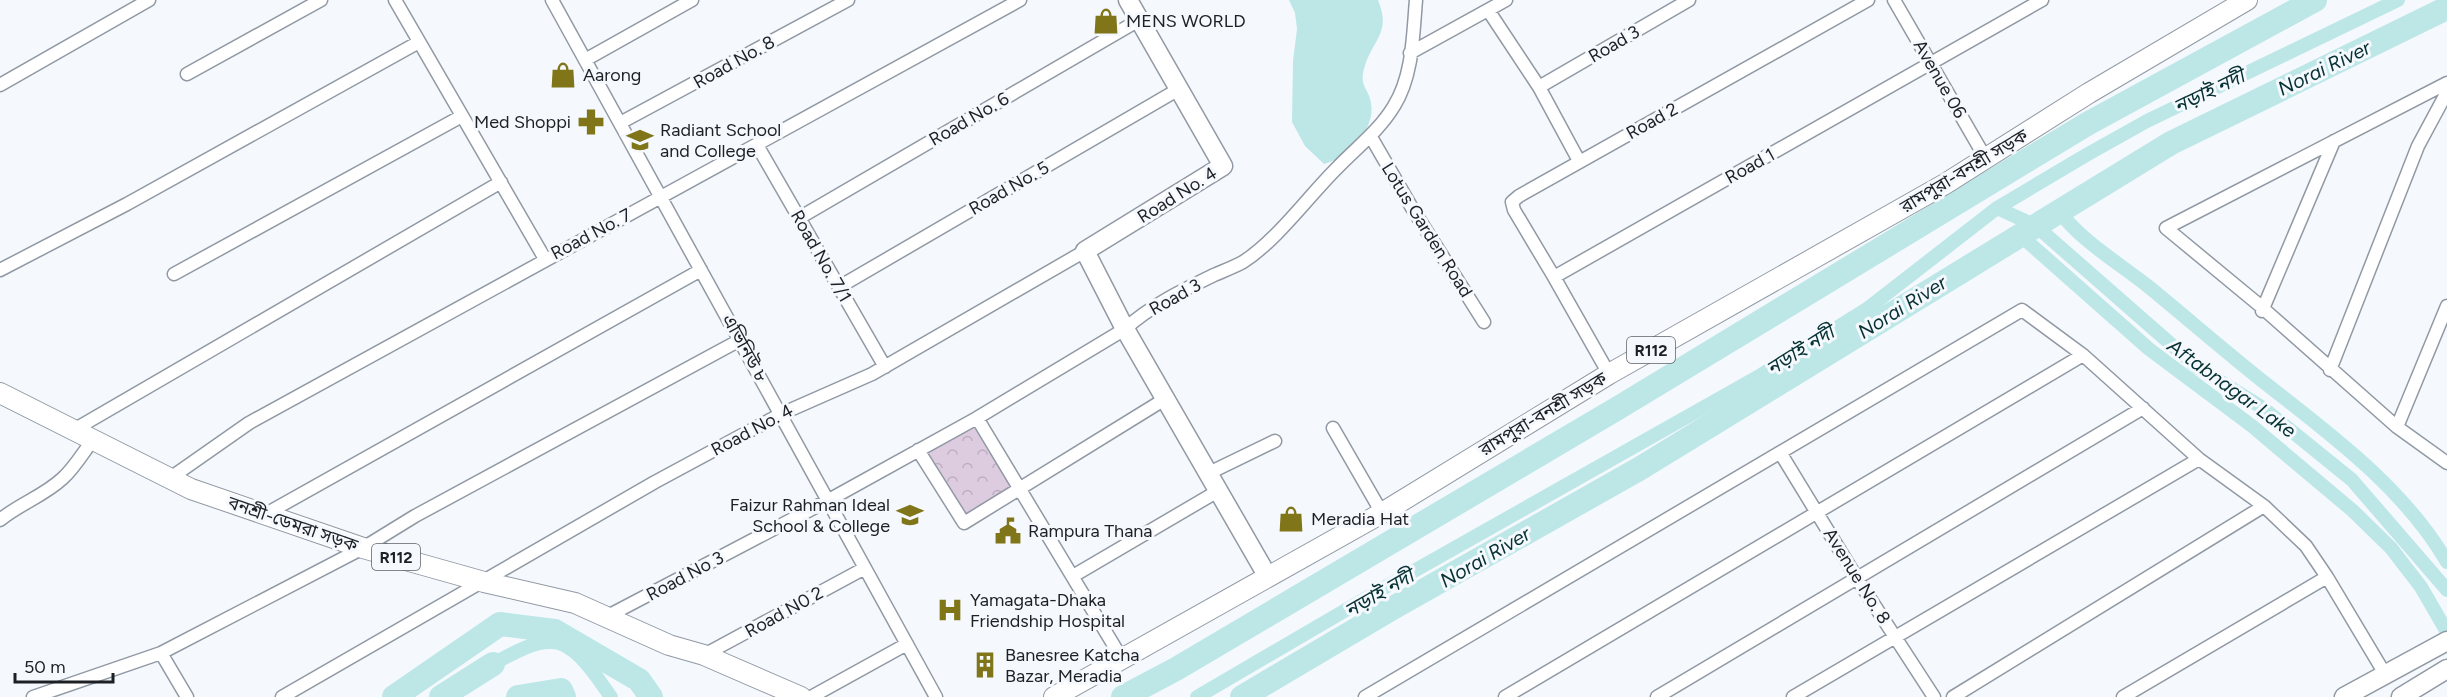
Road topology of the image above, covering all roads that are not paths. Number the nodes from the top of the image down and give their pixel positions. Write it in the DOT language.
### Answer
graph roads {
  1 [pos="149,0"];
  2 [pos="321,0"];
  3 [pos="395,0"];
  4 [pos="552,0"];
  5 [pos="692,0"];
  6 [pos="848,0"];
  7 [pos="1020,0"];
  8 [pos="1128,0"];
  9 [pos="1416,0"];
  10 [pos="1506,0"];
  11 [pos="1689,0"];
  12 [pos="1868,0"];
  13 [pos="1894,0"];
  14 [pos="2042,0"];
  15 [pos="2247,0"];
  16 [pos="1488,10"];
  17 [pos="1139,20"];
  18 [pos="419,42"];
  19 [pos="1410,52"];
  20 [pos="585,60"];
  21 [pos="1930,64"];
  22 [pos="187,74"];
  23 [pos="2447,83"];
  24 [pos="0,85"];
  25 [pos="1539,87"];
  26 [pos="1179,88"];
  27 [pos="2447,92"];
  28 [pos="462,116"];
  29 [pos="620,123"];
  30 [pos="1371,137"];
  31 [pos="2334,141"];
  32 [pos="757,145"];
  33 [pos="1986,159"];
  34 [pos="1579,161"];
  35 [pos="501,182"];
  36 [pos="661,196"];
  37 [pos="799,218"];
  38 [pos="1085,251"];
  39 [pos="545,259"];
  40 [pos="0,270"];
  41 [pos="701,270"];
  42 [pos="174,274"];
  43 [pos="1554,277"];
  44 [pos="839,288"];
  45 [pos="2447,306"];
  46 [pos="2262,311"];
  47 [pos="1484,322"];
  48 [pos="1125,329"];
  49 [pos="740,340"];
  50 [pos="2083,356"];
  51 [pos="885,367"];
  52 [pos="2330,369"];
  53 [pos="1609,374"];
  54 [pos="0,393"];
  55 [pos="1165,399"];
  56 [pos="2143,408"];
  57 [pos="781,414"];
  58 [pos="977,418"];
  59 [pos="2397,427"];
  60 [pos="1333,428"];
  61 [pos="72,431"];
  62 [pos="92,441"];
  63 [pos="1275,441"];
  64 [pos="918,450"];
  65 [pos="1781,454"];
  66 [pos="2199,459"];
  67 [pos="2447,463"];
  68 [pos="1209,473"];
  69 [pos="169,479"];
  70 [pos="1020,488"];
  71 [pos="1218,491"];
  72 [pos="827,501"];
  73 [pos="2264,506"];
  74 [pos="1382,513"];
  75 [pos="1818,514"];
  76 [pos="264,515"];
  77 [pos="0,520"];
  78 [pos="363,548"];
  79 [pos="864,568"];
  80 [pos="1073,576"];
  81 [pos="1268,577"];
  82 [pos="2328,577"];
  83 [pos="1858,580"];
  84 [pos="484,582"];
  85 [pos="606,617"];
  86 [pos="1895,636"];
  87 [pos="2447,641"];
  88 [pos="907,644"];
  89 [pos="160,653"];
  90 [pos="704,656"];
  91 [pos="1122,659"];
  92 [pos="2444,670"];
  93 [pos="2385,674"];
  94 [pos="33,697"];
  95 [pos="187,697"];
  96 [pos="282,697"];
  97 [pos="801,697"];
  98 [pos="811,697"];
  99 [pos="936,697"];
  100 [pos="1054,697"];
  101 [pos="1365,697"];
  102 [pos="1505,697"];
  103 [pos="1657,697"];
  104 [pos="1793,697"];
  105 [pos="1934,697"];
  106 [pos="1953,697"];
  107 [pos="2123,697"];
  108 [pos="2344,697"];
  109 [pos="2402,697"];
  1 -- 24 [label="street"];
  2 -- 22 [label="street"];
  3 -- 18 [label="street"];
  4 -- 20 [label="street, এভিনিউ ৮"];
  5 -- 20 [label="street"];
  6 -- 29 [label="street, Road No. 8"];
  7 -- 32 [label="street, Road No. 7"];
  8 -- 17 [label="street"];
  9 -- 19 [label="street, Road 3"];
  10 -- 16 [label="street"];
  11 -- 25 [label="street, Road 3"];
  12 -- 34 [label="street, Road 2"];
  13 -- 21 [label="street, Avenue 06"];
  14 -- 21 [label="street, Road 1"];
  15 -- 33 [label="main road, রামপুরা-বনশ্রী সড়ক / R112"];
  16 -- 19 [label="street"];
  16 -- 25 [label="street"];
  17 -- 26 [label="street"];
  17 -- 37 [label="street, Road No. 6"];
  18 -- 28 [label="street"];
  18 -- 40 [label="street"];
  19 -- 30 [label="street, Road 3"];
  20 -- 29 [label="street, এভিনিউ ৮"];
  21 -- 33 [label="street, Avenue 06"];
  21 -- 43 [label="street, Road 1"];
  23 -- 31 [label="street"];
  25 -- 34 [label="street"];
  26 -- 38 [label="street, Road No. 4"];
  26 -- 44 [label="street, Road No. 5"];
  27 -- 52 [label="street"];
  28 -- 35 [label="street"];
  28 -- 42 [label="street"];
  29 -- 36 [label="street, এভিনিউ ৮"];
  30 -- 47 [label="street, Lotus Garden Road"];
  30 -- 48 [label="street, Road 3"];
  31 -- 46 [label="street"];
  31 -- 46 [label="street"];
  32 -- 36 [label="street, Road No. 7"];
  32 -- 37 [label="street, Road No. 7/1"];
  33 -- 53 [label="main road, রামপুরা-বনশ্রী সড়ক / R112"];
  34 -- 43 [label="street, Road 2"];
  35 -- 39 [label="street"];
  35 -- 61 [label="street"];
  36 -- 39 [label="street, Road No. 7"];
  36 -- 41 [label="street, এভিনিউ ৮"];
  37 -- 44 [label="street, Road No. 7/1"];
  38 -- 48 [label="street"];
  38 -- 51 [label="street, Road No. 4"];
  39 -- 69 [label="street, Road No. 7"];
  41 -- 49 [label="street, এভিনিউ ৮"];
  41 -- 76 [label="street"];
  43 -- 53 [label="street"];
  44 -- 51 [label="street, Road No. 7/1"];
  45 -- 59 [label="street"];
  46 -- 52 [label="street"];
  48 -- 55 [label="street"];
  48 -- 58 [label="street, Road 3"];
  49 -- 57 [label="street, এভিনিউ ৮"];
  49 -- 78 [label="street"];
  50 -- 56 [label="street"];
  50 -- 65 [label="street"];
  50 -- 75 [label="street"];
  51 -- 57 [label="street, Road No. 4"];
  52 -- 59 [label="street"];
  53 -- 74 [label="main road, রামপুরা-বনশ্রী সড়ক / R112"];
  54 -- 61 [label="main road, বনশ্রী-ডেমরা সড়ক / R112"];
  55 -- 68 [label="street"];
  55 -- 70 [label="street"];
  56 -- 66 [label="street"];
  56 -- 83 [label="street"];
  57 -- 72 [label="street, এভিনিউ ৮"];
  57 -- 84 [label="street, Road No. 4"];
  58 -- 64 [label="street, Road 3"];
  58 -- 70 [label="street"];
  59 -- 67 [label="street"];
  60 -- 74 [label="street"];
  61 -- 62 [label="main road, বনশ্রী-ডেমরা সড়ক / R112"];
  62 -- 69 [label="main road, বনশ্রী-ডেমরা সড়ক / R112"];
  62 -- 77 [label="street"];
  63 -- 68 [label="street"];
  64 -- 70 [label="street"];
  64 -- 72 [label="street, Road 3"];
  65 -- 75 [label="street, Avenue No. 8"];
  65 -- 101 [label="street"];
  66 -- 73 [label="street"];
  66 -- 86 [label="street"];
  68 -- 71 [label="street"];
  69 -- 76 [label="main road, বনশ্রী-ডেমরা সড়ক / R112"];
  70 -- 80 [label="street"];
  71 -- 80 [label="street"];
  71 -- 81 [label="street"];
  72 -- 79 [label="street, এভিনিউ ৮"];
  72 -- 85 [label="street, Road No 3"];
  73 -- 82 [label="street"];
  73 -- 106 [label="street"];
  74 -- 81 [label="main road, রামপুরা-বনশ্রী সড়ক / R112"];
  75 -- 83 [label="street, Avenue No. 8"];
  75 -- 102 [label="street"];
  76 -- 78 [label="main road, বনশ্রী-ডেমরা সড়ক / R112"];
  78 -- 84 [label="main road, বনশ্রী-ডেমরা সড়ক / R112"];
  78 -- 89 [label="street"];
  79 -- 88 [label="street, এভিনিউ ৮"];
  79 -- 90 [label="street, Road N0 2"];
  80 -- 91 [label="street"];
  81 -- 91 [label="main road, রামপুরা-বনশ্রী সড়ক / R112"];
  82 -- 93 [label="street"];
  82 -- 107 [label="street"];
  83 -- 86 [label="street, Avenue No. 8"];
  83 -- 103 [label="street"];
  84 -- 85 [label="main road, বনশ্রী-ডেমরা সড়ক / R112"];
  84 -- 96 [label="street, Road No. 4"];
  85 -- 90 [label="main road, বনশ্রী-ডেমরা সড়ক / R112"];
  86 -- 104 [label="street"];
  86 -- 105 [label="street, Avenue No. 8"];
  87 -- 93 [label="street"];
  88 -- 98 [label="street"];
  88 -- 99 [label="street, এভিনিউ ৮"];
  89 -- 94 [label="street"];
  89 -- 95 [label="street"];
  90 -- 97 [label="main road, বনশ্রী-ডেমরা সড়ক / R112"];
  91 -- 100 [label="main road, রামপুরা-বনশ্রী সড়ক / R112"];
  92 -- 109 [label="street"];
  93 -- 108 [label="street"];
}
